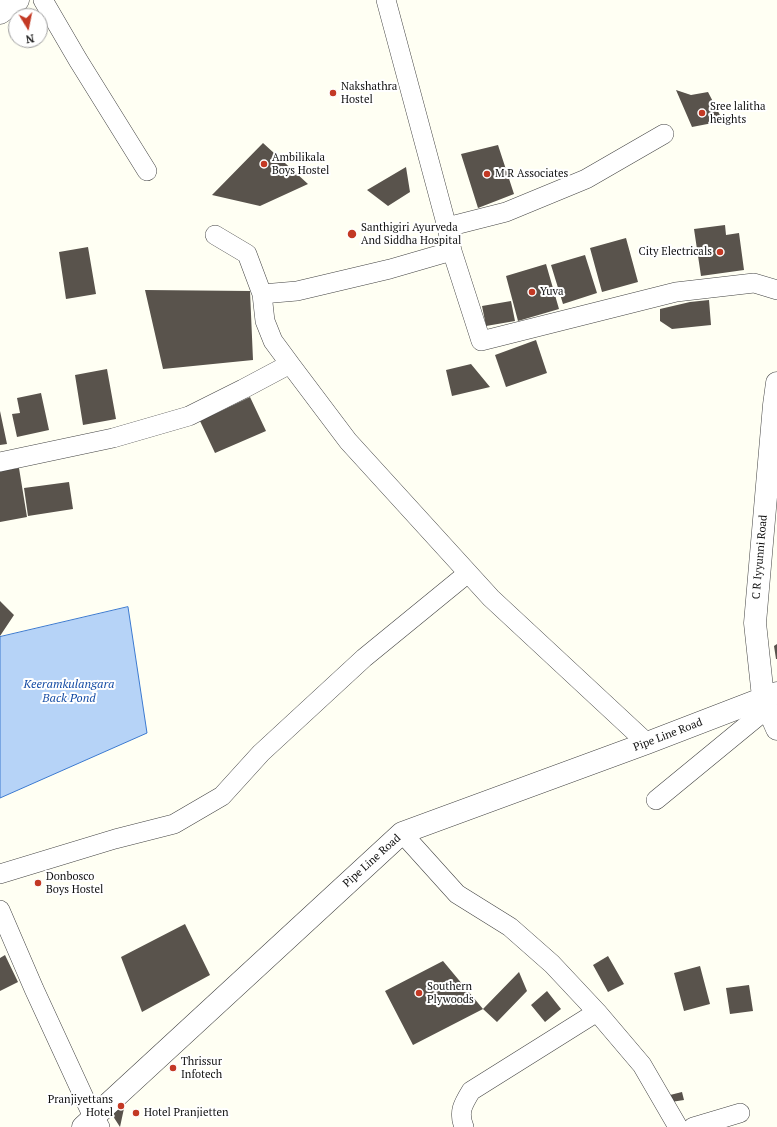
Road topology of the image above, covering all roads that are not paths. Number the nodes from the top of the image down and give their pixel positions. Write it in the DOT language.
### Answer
graph roads {
  1 [pos="18,0"];
  2 [pos="42,0"];
  3 [pos="386,0"];
  4 [pos="0,13"];
  5 [pos="664,134"];
  6 [pos="147,172"];
  7 [pos="447,227"];
  8 [pos="215,235"];
  9 [pos="452,251"];
  10 [pos="777,290"];
  11 [pos="262,294"];
  12 [pos="290,364"];
  13 [pos="777,383"];
  14 [pos="0,462"];
  15 [pos="468,573"];
  16 [pos="769,699"];
  17 [pos="777,729"];
  18 [pos="647,743"];
  19 [pos="656,800"];
  20 [pos="402,833"];
  21 [pos="0,874"];
  22 [pos="0,910"];
  23 [pos="596,1012"];
  24 [pos="740,1113"];
  25 [pos="92,1124"];
  26 [pos="464,1127"];
  27 [pos="678,1127"];
  28 [pos="693,1127"];
  1 -- 4 [label="street"];
  2 -- 6 [label="street"];
  3 -- 7 [label="street"];
  5 -- 7 [label="street"];
  7 -- 9 [label="street"];
  8 -- 11 [label="street"];
  9 -- 10 [label="street"];
  9 -- 11 [label="street"];
  11 -- 12 [label="street"];
  12 -- 14 [label="street"];
  12 -- 15 [label="street"];
  13 -- 16 [label="street, C R Iyyunni Road"];
  15 -- 18 [label="street"];
  15 -- 21 [label="street"];
  16 -- 17 [label="street, C R Iyyunni Road"];
  16 -- 18 [label="street, Pipe Line Road"];
  16 -- 19 [label="street"];
  18 -- 20 [label="street, Pipe Line Road"];
  20 -- 23 [label="street"];
  20 -- 25 [label="street, Pipe Line Road"];
  22 -- 25 [label="street"];
  23 -- 26 [label="street"];
  23 -- 27 [label="street"];
  24 -- 28 [label="street"];
}
